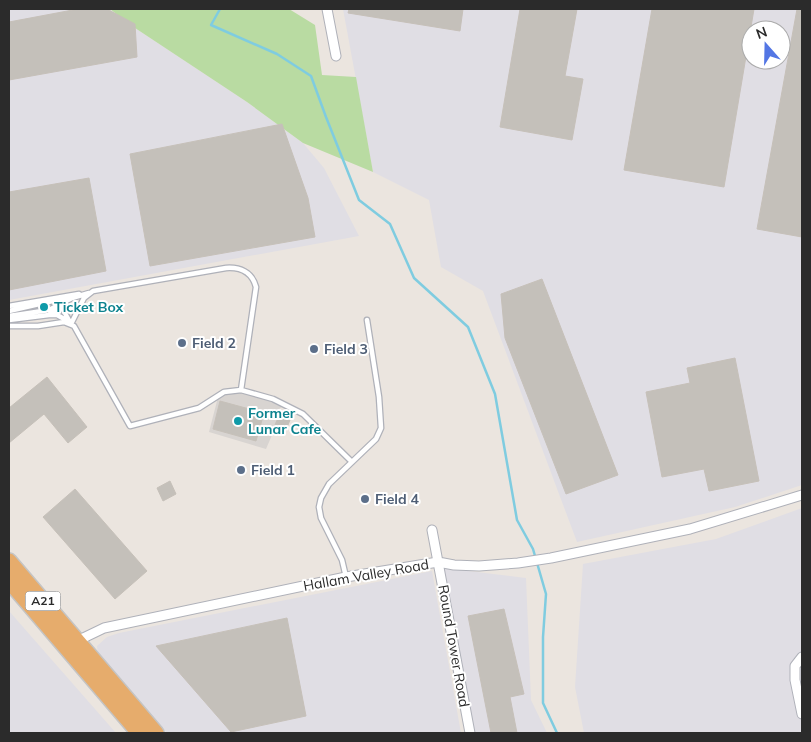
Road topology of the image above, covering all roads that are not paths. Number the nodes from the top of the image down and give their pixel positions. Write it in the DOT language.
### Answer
graph roads {
  1 [pos="327,9"];
  2 [pos="336,56"];
  3 [pos="93,291"];
  4 [pos="47,301"];
  5 [pos="54,301"];
  6 [pos="9,306"];
  7 [pos="60,308"];
  8 [pos="9,311"];
  9 [pos="49,312"];
  10 [pos="9,316"];
  11 [pos="9,320"];
  12 [pos="367,320"];
  13 [pos="71,324"];
  14 [pos="9,326"];
  15 [pos="241,390"];
  16 [pos="352,462"];
  17 [pos="802,495"];
  18 [pos="432,530"];
  19 [pos="9,561"];
  20 [pos="438,562"];
  21 [pos="346,577"];
  22 [pos="9,581"];
  23 [pos="73,650"];
  24 [pos="802,657"];
  25 [pos="802,714"];
  26 [pos="139,733"];
  27 [pos="156,733"];
  28 [pos="470,733"];
  1 -- 2 [label="street"];
  3 -- 4 [label="lane"];
  3 -- 5 [label="lane"];
  3 -- 7 [label="lane"];
  3 -- 13 [label="lane"];
  3 -- 15 [label="lane"];
  4 -- 5 [label="lane"];
  4 -- 6 [label="lane"];
  4 -- 7 [label="lane"];
  4 -- 8 [label="lane"];
  5 -- 7 [label="lane"];
  7 -- 9 [label="lane"];
  7 -- 13 [label="lane"];
  9 -- 10 [label="lane"];
  9 -- 11 [label="lane"];
  9 -- 13 [label="lane"];
  12 -- 16 [label="lane"];
  13 -- 14 [label="lane"];
  13 -- 15 [label="lane"];
  15 -- 16 [label="lane"];
  16 -- 21 [label="lane"];
  17 -- 20 [label="street, Hallam Valley Road"];
  18 -- 20 [label="street, Round Tower Road"];
  19 -- 23 [label="highway, A21"];
  20 -- 21 [label="street, Hallam Valley Road"];
  20 -- 28 [label="street, Round Tower Road"];
  21 -- 23 [label="street, Hallam Valley Road"];
  22 -- 23 [label="highway, A21"];
  23 -- 26 [label="highway, A21"];
  23 -- 27 [label="highway, A21"];
  24 -- 25 [label="street"];
}
